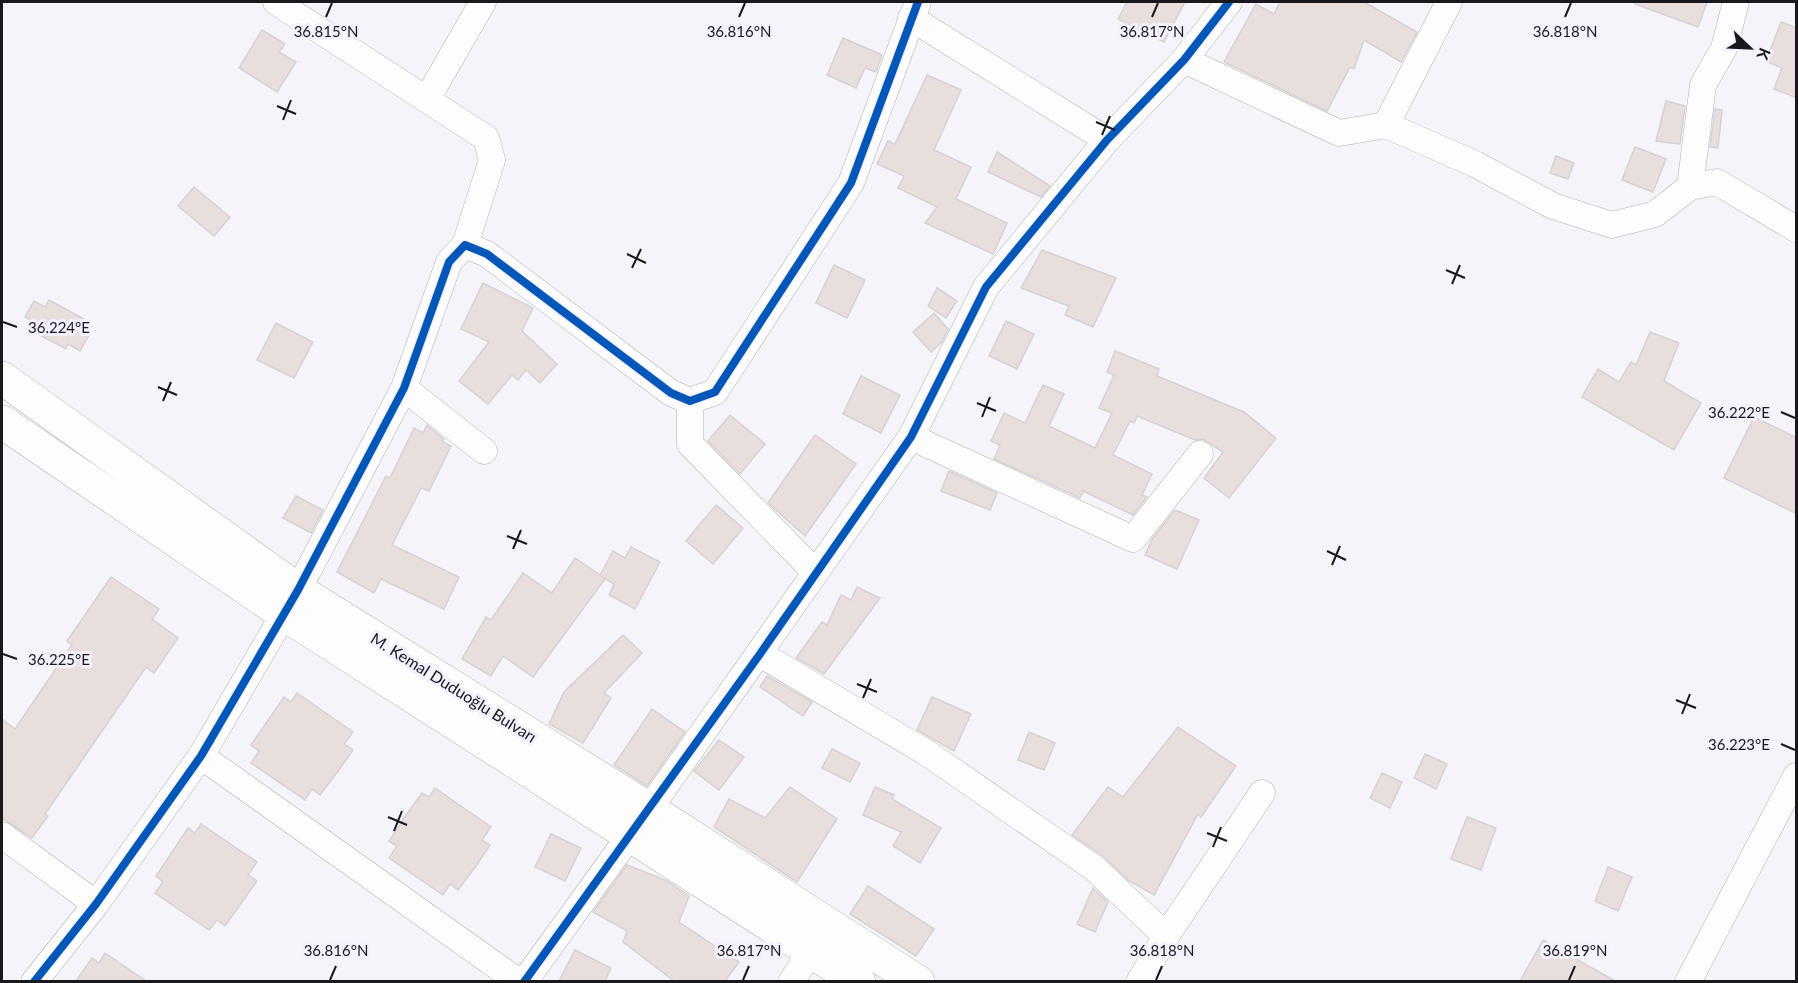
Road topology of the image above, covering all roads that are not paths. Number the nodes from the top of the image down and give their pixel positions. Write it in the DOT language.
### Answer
graph roads {
  1 [pos="276,2"];
  2 [pos="483,2"];
  3 [pos="1229,2"];
  4 [pos="1449,2"];
  5 [pos="1736,2"];
  6 [pos="915,10"];
  7 [pos="1184,60"];
  8 [pos="427,99"];
  9 [pos="1386,125"];
  10 [pos="1107,140"];
  11 [pos="1690,187"];
  12 [pos="1797,229"];
  13 [pos="465,245"];
  14 [pos="2,378"];
  15 [pos="404,388"];
  16 [pos="690,401"];
  17 [pos="2,422"];
  18 [pos="912,437"];
  19 [pos="484,451"];
  20 [pos="1200,454"];
  21 [pos="815,573"];
  22 [pos="291,602"];
  23 [pos="760,654"];
  24 [pos="201,756"];
  25 [pos="1797,776"];
  26 [pos="1262,793"];
  27 [pos="640,821"];
  28 [pos="2,835"];
  29 [pos="96,904"];
  30 [pos="1166,936"];
  31 [pos="811,951"];
  32 [pos="34,981"];
  33 [pos="519,981"];
  34 [pos="524,981"];
  35 [pos="790,981"];
  36 [pos="859,981"];
  37 [pos="918,981"];
  38 [pos="1139,981"];
  39 [pos="1688,981"];
  1 -- 8 [label="street"];
  2 -- 8 [label="street"];
  3 -- 7 [label="street"];
  4 -- 9 [label="street"];
  5 -- 11 [label="street"];
  6 -- 10 [label="street"];
  6 -- 16 [label="street"];
  7 -- 9 [label="street"];
  7 -- 10 [label="street"];
  8 -- 13 [label="street"];
  9 -- 11 [label="street"];
  10 -- 18 [label="street"];
  11 -- 12 [label="street"];
  13 -- 15 [label="street"];
  13 -- 16 [label="street"];
  14 -- 22 [label="street, M. Kemal Duduoğlu Bulvarı"];
  15 -- 19 [label="street"];
  15 -- 22 [label="street"];
  16 -- 21 [label="street"];
  17 -- 22 [label="street, M. Kemal Duduoğlu Bulvarı"];
  18 -- 20 [label="street"];
  18 -- 21 [label="street"];
  21 -- 23 [label="street"];
  22 -- 24 [label="street"];
  22 -- 27 [label="street, M. Kemal Duduoğlu Bulvarı"];
  23 -- 27 [label="street"];
  23 -- 30 [label="street"];
  24 -- 29 [label="street"];
  24 -- 33 [label="street"];
  25 -- 39 [label="street"];
  26 -- 30 [label="street"];
  27 -- 31 [label="street, M. Kemal Duduoğlu Bulvarı"];
  27 -- 34 [label="street"];
  27 -- 37 [label="street, M. Kemal Duduoğlu Bulvarı"];
  28 -- 29 [label="street"];
  29 -- 32 [label="street"];
  30 -- 38 [label="street"];
  31 -- 35 [label="street"];
  31 -- 36 [label="street, M. Kemal Duduoğlu Bulvarı"];
}
